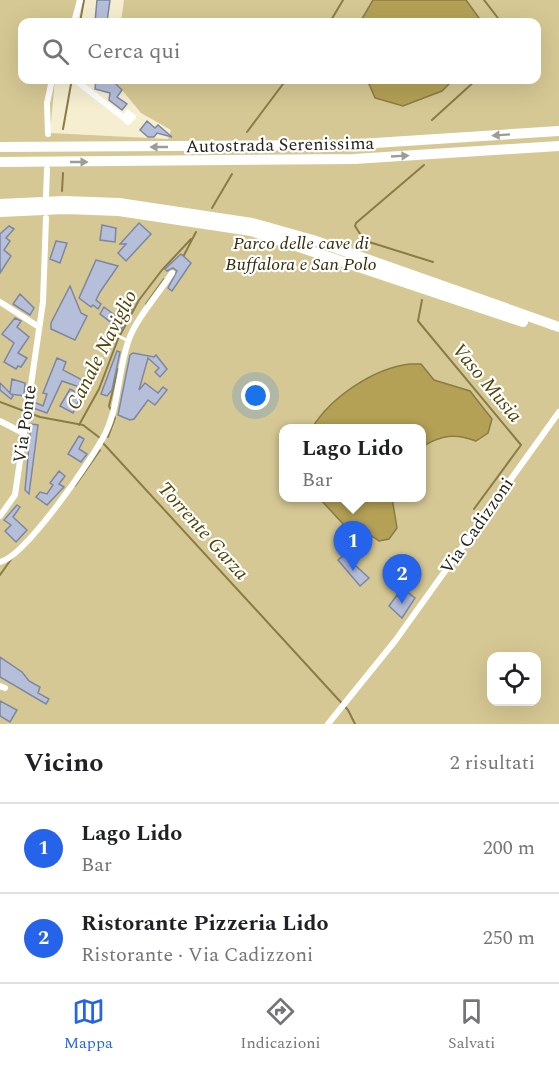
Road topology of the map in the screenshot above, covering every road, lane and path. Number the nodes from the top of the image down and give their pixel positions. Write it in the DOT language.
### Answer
graph roads {
  1 [pos="80,0"];
  2 [pos="75,18"];
  3 [pos="51,84"];
  4 [pos="80,84"];
  5 [pos="124,118"];
  6 [pos="559,131"];
  7 [pos="48,134"];
  8 [pos="559,146"];
  9 [pos="0,147"];
  10 [pos="0,162"];
  11 [pos="47,169"];
  12 [pos="46,197"];
  13 [pos="0,204"];
  14 [pos="0,212"];
  15 [pos="46,218"];
  16 [pos="172,273"];
  17 [pos="0,302"];
  18 [pos="39,327"];
  19 [pos="559,327"];
  20 [pos="115,334"];
  21 [pos="559,335"];
  22 [pos="128,341"];
  23 [pos="559,412"];
  24 [pos="0,421"];
  25 [pos="23,433"];
  26 [pos="0,516"];
  27 [pos="0,562"];
  28 [pos="328,724"];
  1 -- 2 [label="street"];
  3 -- 7 [label="street"];
  4 -- 5 [label="street"];
  6 -- 9 [label="highway, Autostrada Serenissima, one-way"];
  10 -- 8 [label="highway, Autostrada Serenissima, one-way"];
  11 -- 12 [label="street"];
  13 -- 19 [label="highway"];
  14 -- 21 [label="highway"];
  15 -- 18 [label="street, Via Ponte"];
  16 -- 22 [label="street"];
  17 -- 18 [label="street"];
  18 -- 25 [label="street, Via Ponte"];
  20 -- 22 [label="lane"];
  22 -- 27 [label="street"];
  23 -- 28 [label="street, Via Cadizzoni"];
  24 -- 25 [label="street"];
  25 -- 26 [label="street, Via Ponte"];
}
